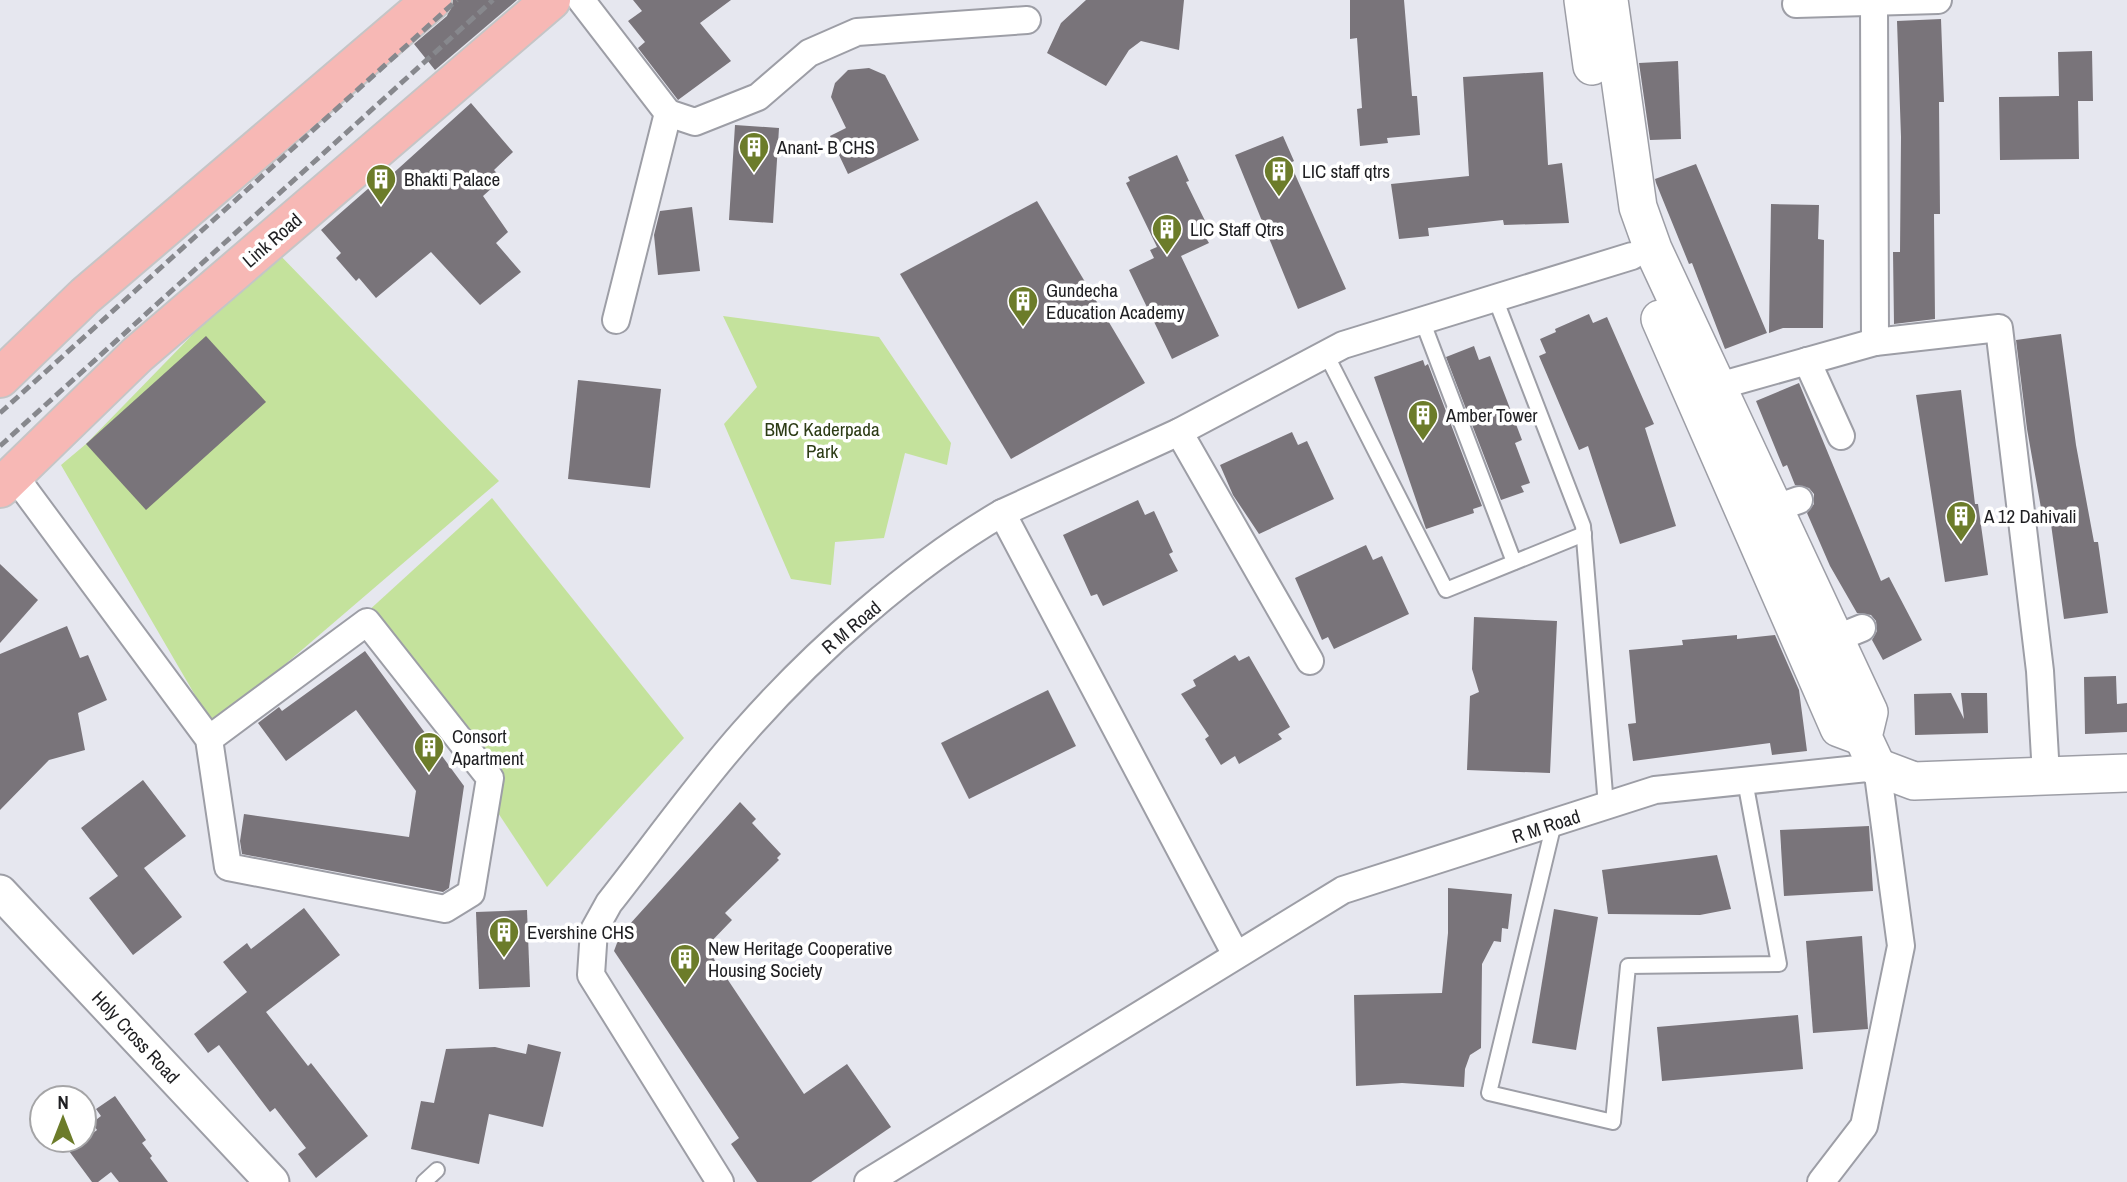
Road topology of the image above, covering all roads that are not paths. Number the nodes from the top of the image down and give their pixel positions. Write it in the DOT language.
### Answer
graph roads {
  1 [pos="432,0"];
  2 [pos="551,0"];
  3 [pos="581,0"];
  4 [pos="1583,0"];
  5 [pos="1609,0"];
  6 [pos="1938,0"];
  7 [pos="1874,2"];
  8 [pos="1796,4"];
  9 [pos="1027,20"];
  10 [pos="668,113"];
  11 [pos="1632,256"];
  12 [pos="1495,298"];
  13 [pos="616,320"];
  14 [pos="1422,320"];
  15 [pos="1875,342"];
  16 [pos="1326,354"];
  17 [pos="1807,361"];
  18 [pos="0,377"];
  19 [pos="1705,390"];
  20 [pos="1179,432"];
  21 [pos="1841,436"];
  22 [pos="7,481"];
  23 [pos="1002,513"];
  24 [pos="1584,534"];
  25 [pos="1514,562"];
  26 [pos="1310,661"];
  27 [pos="209,738"];
  28 [pos="2127,748"];
  29 [pos="1870,752"];
  30 [pos="2046,764"];
  31 [pos="2127,773"];
  32 [pos="1745,781"];
  33 [pos="1605,806"];
  34 [pos="1554,823"];
  35 [pos="0,892"];
  36 [pos="1236,955"];
  37 [pos="437,1170"];
  38 [pos="272,1182"];
  39 [pos="424,1182"];
  40 [pos="720,1182"];
  41 [pos="868,1182"];
  42 [pos="1821,1182"];
  1 -- 18 [label="main road"];
  2 -- 22 [label="main road, Link Road"];
  3 -- 10 [label="street"];
  4 -- 11 [label="main road"];
  5 -- 19 [label="main road"];
  6 -- 7 [label="street"];
  7 -- 8 [label="street"];
  7 -- 15 [label="street"];
  9 -- 10 [label="street"];
  10 -- 13 [label="street"];
  11 -- 12 [label="street, R M Road"];
  11 -- 19 [label="main road"];
  12 -- 14 [label="street, R M Road"];
  12 -- 24 [label="lane"];
  14 -- 16 [label="street, R M Road"];
  14 -- 25 [label="lane"];
  15 -- 17 [label="street"];
  15 -- 30 [label="street"];
  16 -- 20 [label="street, R M Road"];
  16 -- 25 [label="lane"];
  17 -- 19 [label="street"];
  17 -- 21 [label="street"];
  19 -- 29 [label="main road"];
  20 -- 23 [label="street, R M Road"];
  20 -- 26 [label="street"];
  22 -- 27 [label="street"];
  23 -- 36 [label="street"];
  23 -- 40 [label="street, R M Road"];
  24 -- 25 [label="lane"];
  24 -- 33 [label="lane"];
  27 -- 27 [label="street"];
  28 -- 30 [label="main road, R M Road"];
  29 -- 30 [label="main road, R M Road"];
  29 -- 32 [label="street, R M Road"];
  29 -- 42 [label="street"];
  30 -- 31 [label="main road, R M Road"];
  32 -- 33 [label="street, R M Road"];
  32 -- 34 [label="lane"];
  33 -- 34 [label="street, R M Road"];
  34 -- 36 [label="street, R M Road"];
  35 -- 38 [label="street, Holy Cross Road"];
  36 -- 41 [label="street, R M Road"];
  37 -- 39 [label="lane"];
}
